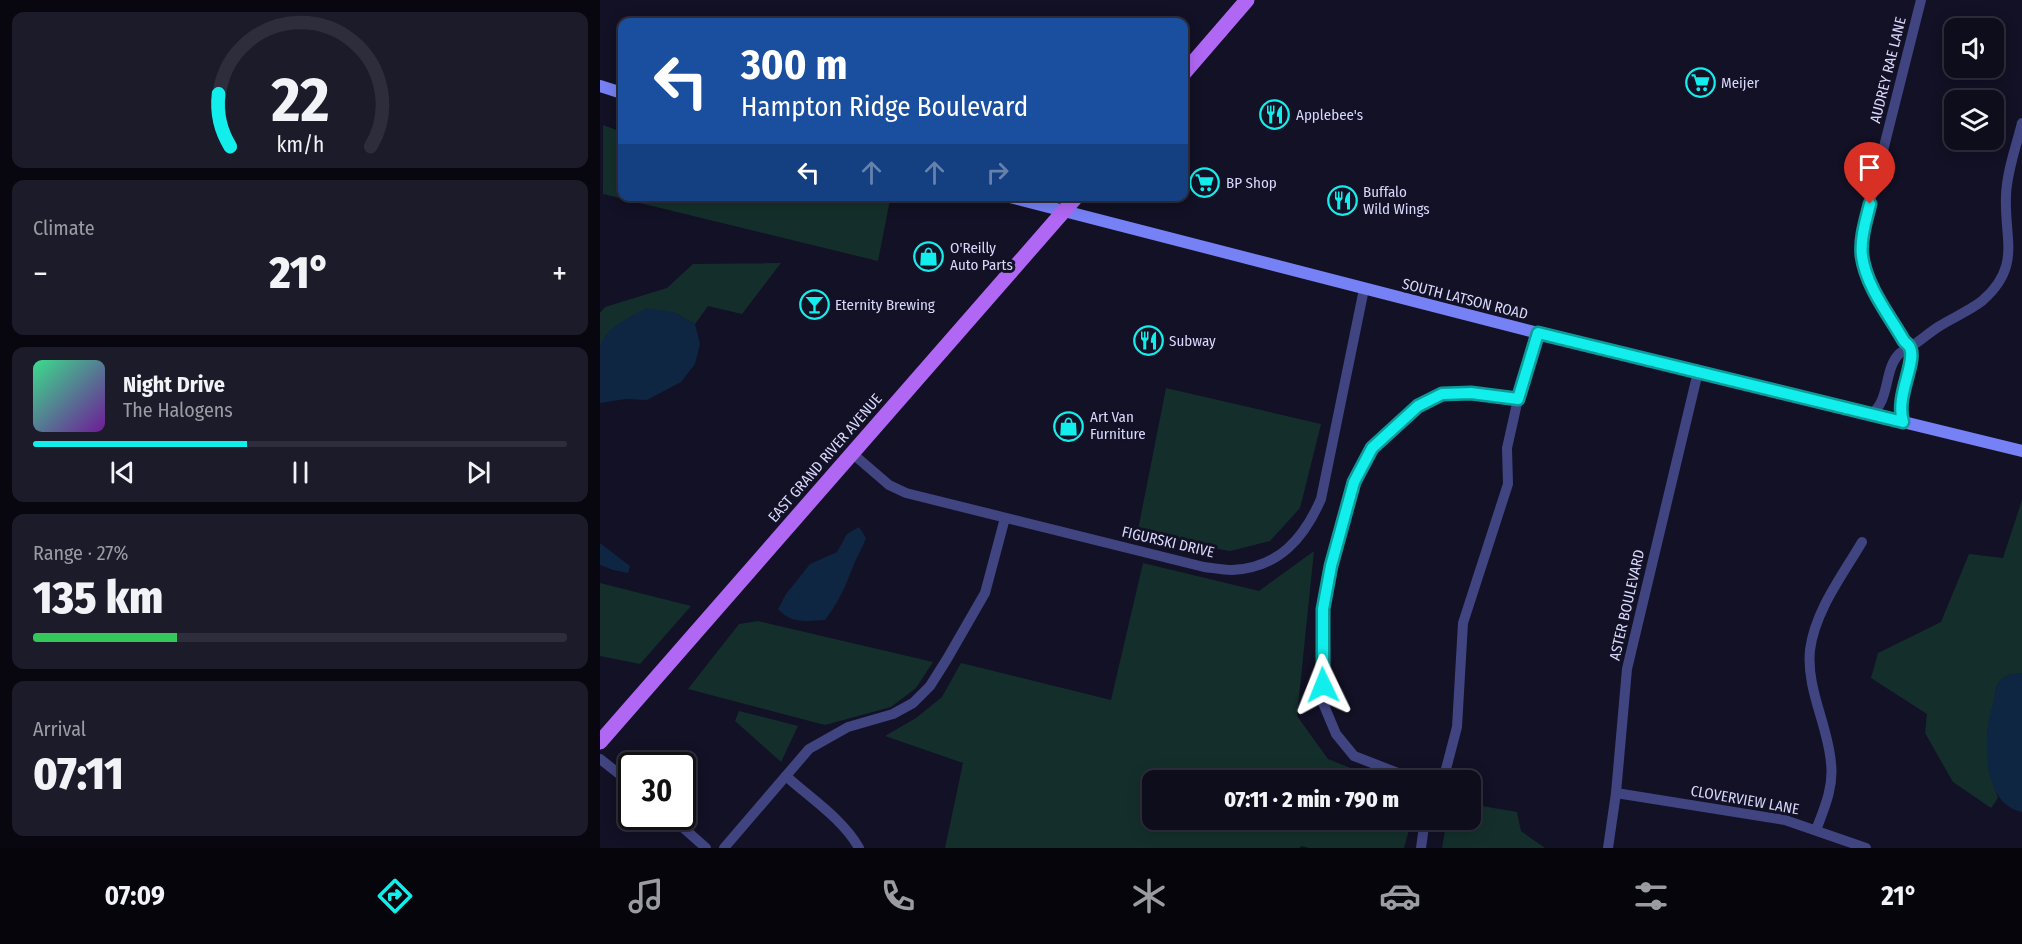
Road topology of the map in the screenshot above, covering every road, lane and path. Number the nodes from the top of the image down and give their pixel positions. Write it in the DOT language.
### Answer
graph roads {
  1 [pos="1247,0"];
  2 [pos="1921,0"];
  3 [pos="1188,68"];
  4 [pos="600,86"];
  5 [pos="618,92"];
  6 [pos="2022,123"];
  7 [pos="1024,201"];
  8 [pos="1073,201"];
  9 [pos="1063,212"];
  10 [pos="1364,288"];
  11 [pos="1538,333"];
  12 [pos="1910,348"];
  13 [pos="1698,372"];
  14 [pos="1518,399"];
  15 [pos="1871,414"];
  16 [pos="1903,422"];
  17 [pos="2022,452"];
  18 [pos="853,454"];
  19 [pos="1005,518"];
  20 [pos="1862,542"];
  21 [pos="600,742"];
  22 [pos="600,759"];
  23 [pos="1390,770"];
  24 [pos="1445,770"];
  25 [pos="618,773"];
  26 [pos="786,776"];
  27 [pos="1616,793"];
  28 [pos="686,830"];
  29 [pos="1423,830"];
  30 [pos="1816,830"];
  31 [pos="706,848"];
  32 [pos="724,848"];
  33 [pos="859,848"];
  34 [pos="1421,848"];
  35 [pos="1608,848"];
  36 [pos="1866,848"];
  1 -- 3 [label="main road"];
  2 -- 12 [label="street, AUDREY RAE LANE"];
  4 -- 5 [label="main road"];
  6 -- 12 [label="street"];
  7 -- 9 [label="main road, SOUTH LATSON ROAD"];
  8 -- 9 [label="main road, EAST GRAND RIVER AVENUE"];
  9 -- 10 [label="main road, SOUTH LATSON ROAD"];
  9 -- 18 [label="main road, EAST GRAND RIVER AVENUE"];
  10 -- 11 [label="main road, SOUTH LATSON ROAD"];
  10 -- 19 [label="street, FIGURSKI DRIVE"];
  11 -- 13 [label="main road, SOUTH LATSON ROAD"];
  11 -- 14 [label="street"];
  12 -- 15 [label="street"];
  12 -- 16 [label="street"];
  13 -- 15 [label="main road, SOUTH LATSON ROAD"];
  13 -- 27 [label="street, ASTER BOULEVARD"];
  14 -- 23 [label="street"];
  14 -- 24 [label="street"];
  15 -- 16 [label="main road, SOUTH LATSON ROAD"];
  16 -- 17 [label="main road, SOUTH LATSON ROAD"];
  18 -- 19 [label="street, FIGURSKI DRIVE"];
  18 -- 21 [label="main road, EAST GRAND RIVER AVENUE"];
  19 -- 26 [label="street"];
  20 -- 30 [label="street"];
  22 -- 25 [label="street"];
  26 -- 32 [label="street"];
  26 -- 33 [label="street"];
  27 -- 30 [label="street, CLOVERVIEW LANE"];
  27 -- 35 [label="street, ASTER BOULEVARD"];
  28 -- 31 [label="street"];
  29 -- 34 [label="street"];
  30 -- 36 [label="street, CLOVERVIEW LANE"];
}
